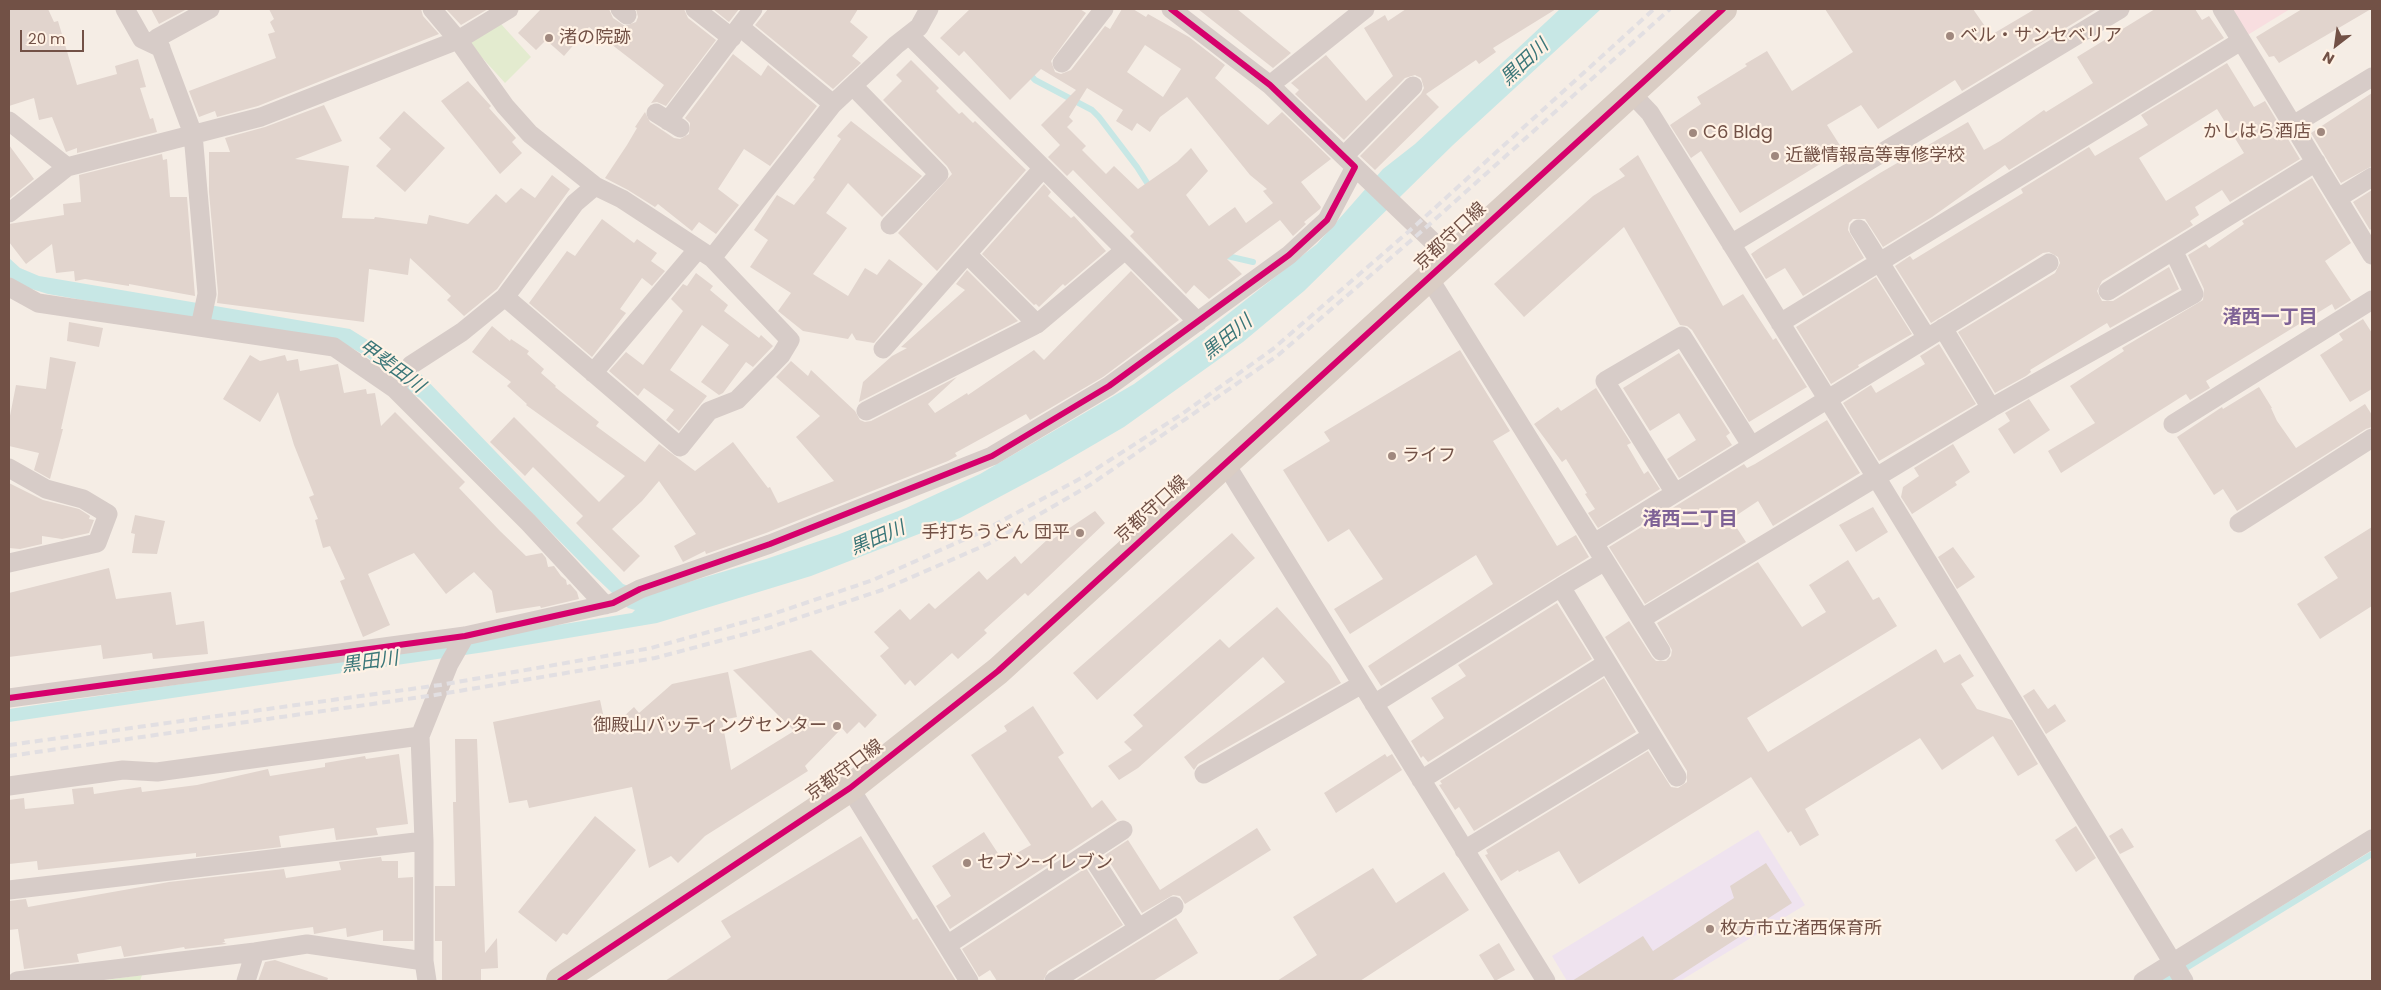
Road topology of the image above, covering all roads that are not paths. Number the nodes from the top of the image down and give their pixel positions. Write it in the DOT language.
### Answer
graph roads {
  1 [pos="125,9"];
  2 [pos="210,9"];
  3 [pos="432,9"];
  4 [pos="509,9"];
  5 [pos="695,9"];
  6 [pos="754,9"];
  7 [pos="929,9"];
  8 [pos="1104,9"];
  9 [pos="1171,9"];
  10 [pos="1365,9"];
  11 [pos="1723,9"];
  12 [pos="2120,9"];
  13 [pos="2222,9"];
  14 [pos="736,33"];
  15 [pos="909,35"];
  16 [pos="458,40"];
  17 [pos="2241,40"];
  18 [pos="161,48"];
  19 [pos="1062,63"];
  20 [pos="2372,77"];
  21 [pos="1270,85"];
  22 [pos="853,86"];
  23 [pos="1413,86"];
  24 [pos="1630,92"];
  25 [pos="833,104"];
  26 [pos="9,121"];
  27 [pos="668,121"];
  28 [pos="2293,125"];
  29 [pos="193,134"];
  30 [pos="1350,161"];
  31 [pos="2316,162"];
  32 [pos="67,167"];
  33 [pos="1043,168"];
  34 [pos="2372,177"];
  35 [pos="595,186"];
  36 [pos="2338,198"];
  37 [pos="9,213"];
  38 [pos="890,225"];
  39 [pos="1858,229"];
  40 [pos="1731,244"];
  41 [pos="1125,250"];
  42 [pos="2174,252"];
  43 [pos="705,253"];
  44 [pos="967,254"];
  45 [pos="2372,254"];
  46 [pos="1451,258"];
  47 [pos="1879,262"];
  48 [pos="2049,264"];
  49 [pos="1429,278"];
  50 [pos="9,286"];
  51 [pos="2108,291"];
  52 [pos="505,297"];
  53 [pos="2372,300"];
  54 [pos="1198,322"];
  55 [pos="1780,323"];
  56 [pos="1037,324"];
  57 [pos="200,327"];
  58 [pos="1935,333"];
  59 [pos="883,349"];
  60 [pos="593,373"];
  61 [pos="396,386"];
  62 [pos="1827,399"];
  63 [pos="1991,408"];
  64 [pos="866,411"];
  65 [pos="2173,424"];
  66 [pos="2372,438"];
  67 [pos="1751,446"];
  68 [pos="1225,463"];
  69 [pos="9,468"];
  70 [pos="1876,477"];
  71 [pos="1675,493"];
  72 [pos="2238,523"];
  73 [pos="1594,544"];
  74 [pos="1605,561"];
  75 [pos="9,563"];
  76 [pos="1561,587"];
  77 [pos="609,604"];
  78 [pos="1641,619"];
  79 [pos="462,639"];
  80 [pos="1660,651"];
  81 [pos="1607,663"];
  82 [pos="1362,684"];
  83 [pos="9,698"];
  84 [pos="1374,704"];
  85 [pos="420,736"];
  86 [pos="1652,736"];
  87 [pos="1204,774"];
  88 [pos="1677,777"];
  89 [pos="1421,780"];
  90 [pos="9,786"];
  91 [pos="850,788"];
  92 [pos="1123,830"];
  93 [pos="2372,839"];
  94 [pos="424,841"];
  95 [pos="1464,850"];
  96 [pos="1090,852"];
  97 [pos="9,890"];
  98 [pos="1174,906"];
  99 [pos="1138,928"];
  100 [pos="947,945"];
  101 [pos="255,952"];
  102 [pos="424,961"];
  103 [pos="2172,963"];
  104 [pos="17,981"];
  105 [pos="246,981"];
  106 [pos="427,981"];
  107 [pos="560,981"];
  108 [pos="969,981"];
  109 [pos="1054,981"];
  110 [pos="1546,981"];
  111 [pos="2143,981"];
  112 [pos="2184,981"];
  1 -- 18 [label="street"];
  2 -- 18 [label="street"];
  3 -- 16 [label="street"];
  4 -- 16 [label="street"];
  5 -- 14 [label="street"];
  6 -- 14 [label="street"];
  7 -- 15 [label="street"];
  8 -- 19 [label="street"];
  9 -- 21 [label="street"];
  10 -- 21 [label="street"];
  11 -- 24 [label="main road, 京都守口線"];
  12 -- 40 [label="street"];
  13 -- 17 [label="street"];
  14 -- 25 [label="street"];
  14 -- 27 [label="street"];
  15 -- 22 [label="street"];
  15 -- 33 [label="street"];
  16 -- 29 [label="street"];
  16 -- 35 [label="street"];
  17 -- 28 [label="street"];
  17 -- 47 [label="street"];
  18 -- 29 [label="street"];
  20 -- 28 [label="street"];
  21 -- 30 [label="street"];
  22 -- 25 [label="street"];
  22 -- 38 [label="street"];
  23 -- 30 [label="street"];
  24 -- 40 [label="street"];
  24 -- 46 [label="main road, 京都守口線"];
  25 -- 43 [label="street"];
  26 -- 32 [label="street"];
  28 -- 31 [label="street"];
  29 -- 32 [label="street"];
  29 -- 57 [label="street"];
  30 -- 46 [label="street"];
  30 -- 54 [label="street"];
  31 -- 36 [label="street"];
  31 -- 42 [label="street"];
  32 -- 37 [label="street"];
  33 -- 41 [label="street"];
  33 -- 44 [label="street"];
  34 -- 36 [label="street"];
  35 -- 43 [label="street"];
  35 -- 52 [label="street"];
  36 -- 45 [label="street"];
  39 -- 47 [label="street"];
  40 -- 55 [label="street"];
  41 -- 54 [label="street"];
  41 -- 56 [label="street"];
  42 -- 51 [label="street"];
  42 -- 63 [label="street"];
  43 -- 60 [label="street"];
  43 -- 60 [label="street"];
  44 -- 56 [label="street"];
  44 -- 59 [label="street"];
  46 -- 49 [label="main road, 京都守口線"];
  47 -- 55 [label="street"];
  47 -- 58 [label="street"];
  48 -- 58 [label="street"];
  49 -- 68 [label="main road, 京都守口線"];
  49 -- 73 [label="street"];
  50 -- 57 [label="street"];
  52 -- 60 [label="street"];
  52 -- 61 [label="street"];
  53 -- 65 [label="street"];
  54 -- 77 [label="street"];
  55 -- 62 [label="street"];
  56 -- 64 [label="street"];
  57 -- 61 [label="street"];
  58 -- 62 [label="street"];
  58 -- 63 [label="street"];
  61 -- 77 [label="street"];
  62 -- 67 [label="street"];
  62 -- 70 [label="street"];
  63 -- 70 [label="street"];
  66 -- 72 [label="street"];
  67 -- 71 [label="street"];
  67 -- 71 [label="street"];
  68 -- 82 [label="street"];
  68 -- 91 [label="main road, 京都守口線"];
  69 -- 75 [label="street"];
  70 -- 78 [label="street"];
  70 -- 103 [label="street"];
  71 -- 73 [label="street"];
  73 -- 74 [label="street"];
  74 -- 76 [label="street"];
  74 -- 78 [label="street"];
  76 -- 81 [label="street"];
  76 -- 84 [label="street"];
  77 -- 79 [label="street"];
  78 -- 80 [label="street"];
  79 -- 83 [label="street"];
  79 -- 85 [label="street"];
  81 -- 86 [label="street"];
  81 -- 89 [label="street"];
  82 -- 84 [label="street"];
  82 -- 87 [label="street"];
  84 -- 89 [label="street"];
  85 -- 90 [label="street"];
  85 -- 94 [label="street"];
  86 -- 88 [label="street"];
  86 -- 95 [label="street"];
  89 -- 95 [label="street"];
  91 -- 100 [label="street"];
  91 -- 107 [label="main road, 京都守口線"];
  92 -- 96 [label="street"];
  93 -- 103 [label="street"];
  94 -- 97 [label="street"];
  94 -- 102 [label="street"];
  95 -- 110 [label="street"];
  96 -- 99 [label="street"];
  96 -- 100 [label="street"];
  98 -- 99 [label="street"];
  99 -- 109 [label="street"];
  100 -- 108 [label="street"];
  101 -- 102 [label="street"];
  101 -- 104 [label="street"];
  101 -- 105 [label="street"];
  102 -- 106 [label="street"];
  103 -- 111 [label="street"];
  103 -- 112 [label="street"];
}
